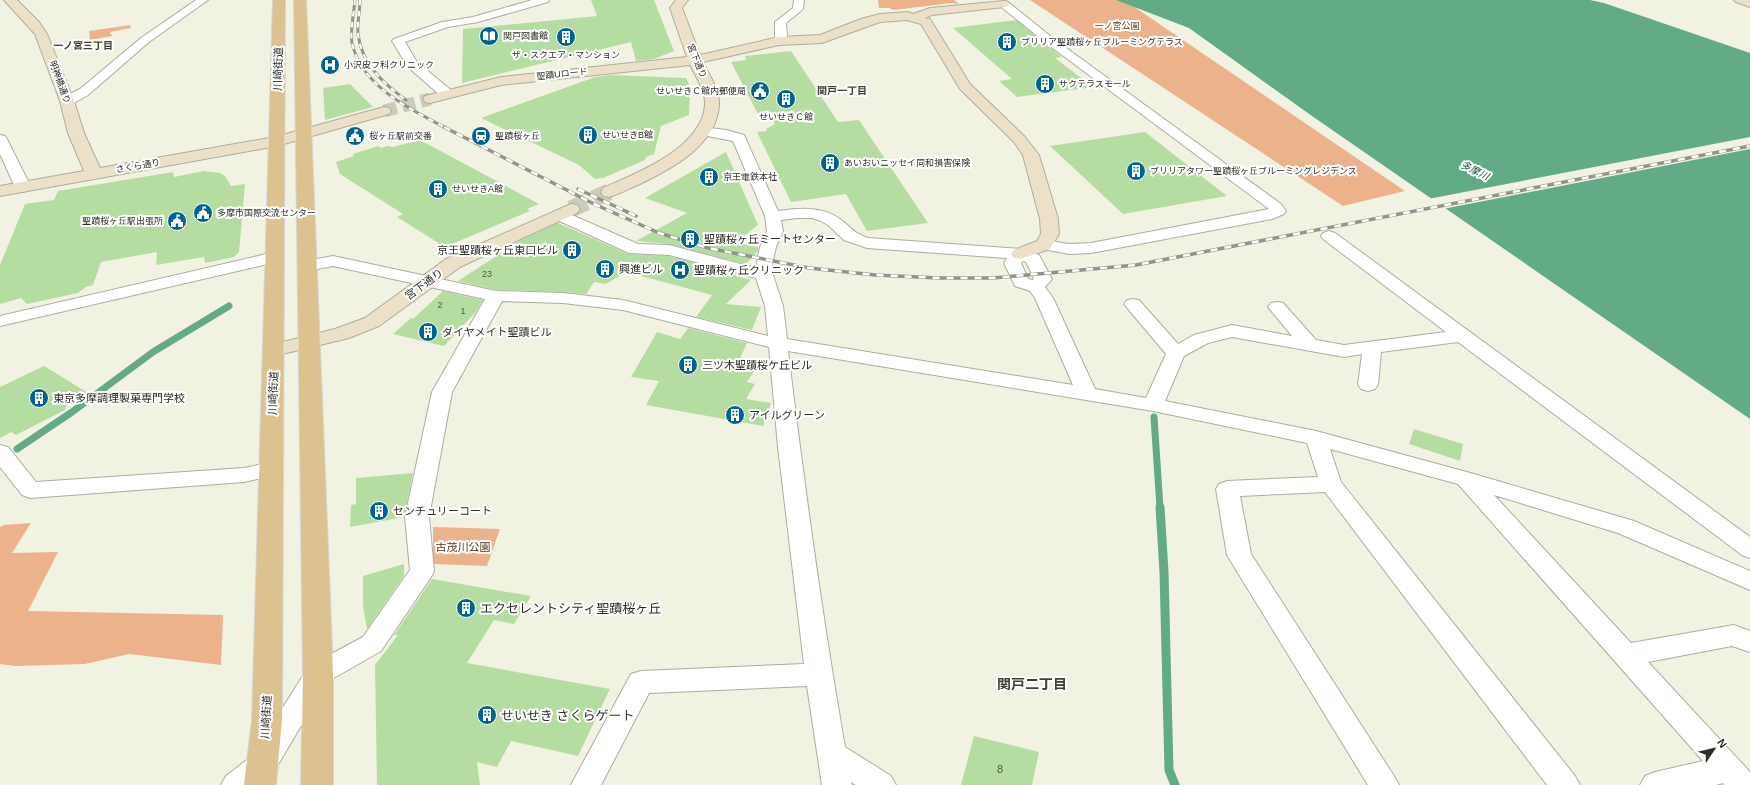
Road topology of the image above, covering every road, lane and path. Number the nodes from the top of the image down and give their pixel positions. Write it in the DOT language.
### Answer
graph roads {
  1 [pos="203,0"];
  2 [pos="279,0"];
  3 [pos="300,0"];
  4 [pos="544,0"];
  5 [pos="682,0"];
  6 [pos="799,0"];
  7 [pos="1740,0"];
  8 [pos="7,1"];
  9 [pos="1001,2"];
  10 [pos="1750,4"];
  11 [pos="915,18"];
  12 [pos="779,42"];
  13 [pos="696,60"];
  14 [pos="447,94"];
  15 [pos="430,98"];
  16 [pos="67,101"];
  17 [pos="384,111"];
  18 [pos="702,131"];
  19 [pos="303,135"];
  20 [pos="0,139"];
  21 [pos="277,141"];
  22 [pos="4,156"];
  23 [pos="93,174"];
  24 [pos="23,187"];
  25 [pos="0,191"];
  26 [pos="609,192"];
  27 [pos="565,212"];
  28 [pos="774,216"];
  29 [pos="1329,236"];
  30 [pos="1044,244"];
  31 [pos="1020,254"];
  32 [pos="275,257"];
  33 [pos="307,266"];
  34 [pos="764,275"];
  35 [pos="427,281"];
  36 [pos="496,296"];
  37 [pos="1133,304"];
  38 [pos="1276,307"];
  39 [pos="0,321"];
  40 [pos="1462,336"];
  41 [pos="309,342"];
  42 [pos="778,344"];
  43 [pos="1310,345"];
  44 [pos="1372,349"];
  45 [pos="274,350"];
  46 [pos="1176,353"];
  47 [pos="1368,385"];
  48 [pos="1087,394"];
  49 [pos="1153,405"];
  50 [pos="1316,438"];
  51 [pos="0,452"];
  52 [pos="272,469"];
  53 [pos="1466,479"];
  54 [pos="1331,484"];
  55 [pos="1750,549"];
  56 [pos="1750,581"];
  57 [pos="1750,642"];
  58 [pos="1626,656"];
  59 [pos="318,674"];
  60 [pos="819,674"];
  61 [pos="833,755"];
  62 [pos="262,774"];
  63 [pos="1736,777"];
  64 [pos="236,785"];
  65 [pos="317,785"];
  66 [pos="586,785"];
  67 [pos="837,785"];
  68 [pos="881,785"];
  69 [pos="1384,785"];
  70 [pos="1565,785"];
  71 [pos="1655,785"];
  1 -- 16 [label="street"];
  2 -- 21 [label="main road, 川崎街道"];
  3 -- 19 [label="main road, 川崎街道"];
  4 -- 14 [label="street"];
  5 -- 13 [label="street, 宮下通り"];
  6 -- 12 [label="street"];
  7 -- 10 [label="street"];
  8 -- 16 [label="street, 明神橋通り"];
  9 -- 11 [label="street"];
  9 -- 30 [label="street"];
  11 -- 12 [label="street, 聖蹟Uロード"];
  11 -- 30 [label="street"];
  12 -- 13 [label="street, 聖蹟Uロード"];
  13 -- 14 [label="street, 聖蹟Uロード"];
  13 -- 18 [label="street, 宮下通り"];
  14 -- 15 [label="street, 聖蹟Uロード"];
  16 -- 23 [label="street, 明神橋通り"];
  17 -- 19 [label="street"];
  18 -- 26 [label="street, 宮下通り"];
  18 -- 28 [label="street"];
  19 -- 21 [label="street"];
  19 -- 33 [label="main road, 川崎街道"];
  20 -- 22 [label="street"];
  21 -- 23 [label="street, さくら通り"];
  21 -- 32 [label="main road, 川崎街道"];
  22 -- 24 [label="street"];
  23 -- 24 [label="street, さくら通り"];
  24 -- 25 [label="street, さくら通り"];
  27 -- 34 [label="street"];
  27 -- 35 [label="street, 宮下通り"];
  28 -- 31 [label="street"];
  28 -- 34 [label="street"];
  29 -- 40 [label="street"];
  30 -- 31 [label="street"];
  31 -- 48 [label="street"];
  32 -- 39 [label="street"];
  32 -- 45 [label="main road, 川崎街道"];
  33 -- 35 [label="street"];
  33 -- 41 [label="main road, 川崎街道"];
  34 -- 42 [label="street"];
  35 -- 36 [label="street"];
  35 -- 41 [label="street, 宮下通り"];
  36 -- 42 [label="street"];
  36 -- 59 [label="street"];
  37 -- 46 [label="street"];
  38 -- 43 [label="street"];
  40 -- 44 [label="street"];
  40 -- 55 [label="street"];
  41 -- 45 [label="street, 宮下通り"];
  41 -- 59 [label="main road, 川崎街道"];
  42 -- 48 [label="street"];
  42 -- 60 [label="street"];
  43 -- 44 [label="street"];
  43 -- 46 [label="street"];
  44 -- 47 [label="street"];
  45 -- 52 [label="main road, 川崎街道"];
  46 -- 49 [label="street"];
  48 -- 49 [label="street"];
  49 -- 50 [label="street"];
  50 -- 53 [label="street"];
  50 -- 54 [label="street"];
  51 -- 52 [label="street"];
  52 -- 62 [label="main road, 川崎街道"];
  53 -- 56 [label="street"];
  53 -- 58 [label="street"];
  54 -- 69 [label="street"];
  54 -- 70 [label="street"];
  57 -- 58 [label="street"];
  58 -- 63 [label="street"];
  59 -- 62 [label="street"];
  59 -- 65 [label="main road, 川崎街道"];
  60 -- 61 [label="street"];
  60 -- 66 [label="street"];
  61 -- 67 [label="street"];
  61 -- 68 [label="street"];
  62 -- 64 [label="street"];
  63 -- 71 [label="street"];
}
